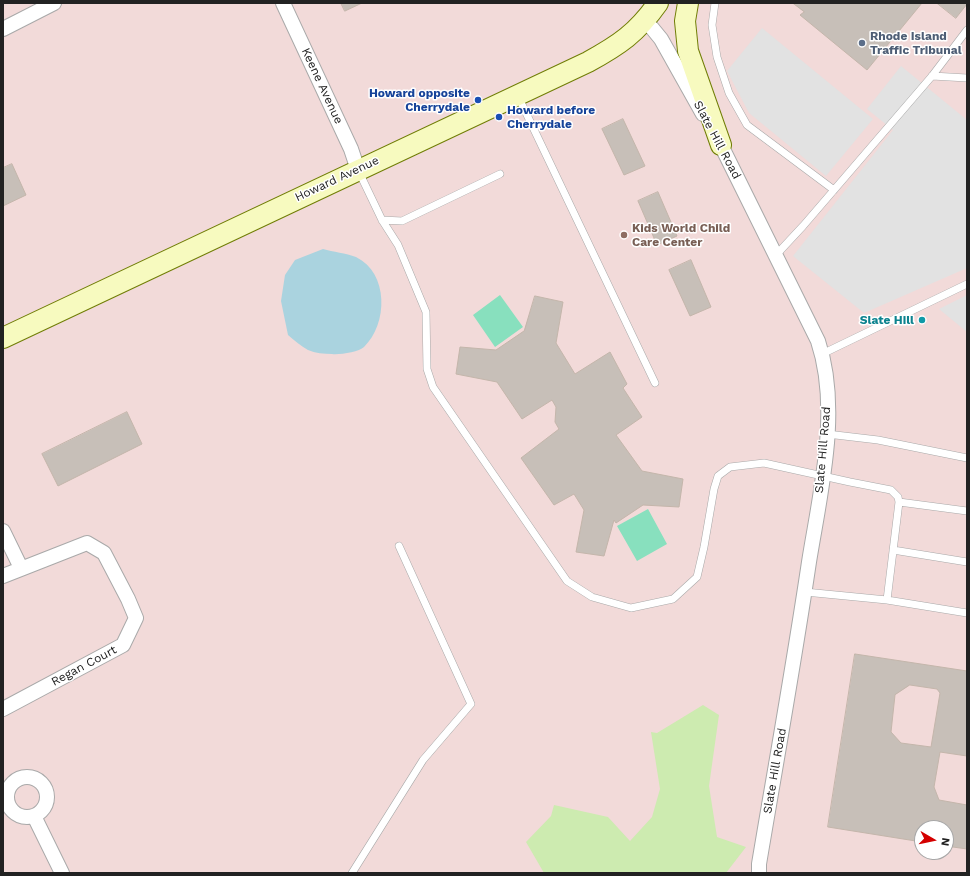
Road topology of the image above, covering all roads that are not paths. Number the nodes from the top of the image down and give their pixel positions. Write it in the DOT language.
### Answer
graph roads {
  1 [pos="54,3"];
  2 [pos="283,3"];
  3 [pos="658,3"];
  4 [pos="688,3"];
  5 [pos="715,3"];
  6 [pos="644,22"];
  7 [pos="3,29"];
  8 [pos="967,30"];
  9 [pos="932,76"];
  10 [pos="967,78"];
  11 [pos="517,94"];
  12 [pos="721,145"];
  13 [pos="358,170"];
  14 [pos="500,174"];
  15 [pos="834,190"];
  16 [pos="382,220"];
  17 [pos="776,255"];
  18 [pos="967,284"];
  19 [pos="3,338"];
  20 [pos="822,354"];
  21 [pos="655,383"];
  22 [pos="827,434"];
  23 [pos="967,458"];
  24 [pos="822,476"];
  25 [pos="899,502"];
  26 [pos="967,511"];
  27 [pos="3,531"];
  28 [pos="399,546"];
  29 [pos="893,550"];
  30 [pos="967,562"];
  31 [pos="21,568"];
  32 [pos="3,576"];
  33 [pos="805,592"];
  34 [pos="887,600"];
  35 [pos="967,613"];
  36 [pos="3,709"];
  37 [pos="34,816"];
  38 [pos="62,873"];
  39 [pos="352,873"];
  40 [pos="759,873"];
  1 -- 7 [label="street"];
  2 -- 13 [label="street, Keene Avenue"];
  3 -- 6 [label="street, Howard Avenue"];
  4 -- 12 [label="street"];
  5 -- 15 [label="lane"];
  6 -- 11 [label="street, Howard Avenue"];
  6 -- 12 [label="street, Slate Hill Road"];
  8 -- 9 [label="lane"];
  9 -- 10 [label="lane"];
  9 -- 15 [label="lane"];
  11 -- 13 [label="street, Howard Avenue"];
  11 -- 21 [label="lane"];
  12 -- 17 [label="street, Slate Hill Road"];
  13 -- 16 [label="lane"];
  13 -- 19 [label="street, Howard Avenue"];
  14 -- 16 [label="lane"];
  15 -- 17 [label="lane"];
  16 -- 24 [label="lane"];
  17 -- 20 [label="street, Slate Hill Road"];
  18 -- 20 [label="lane"];
  20 -- 22 [label="street, Slate Hill Road"];
  22 -- 23 [label="lane"];
  22 -- 24 [label="street, Slate Hill Road"];
  24 -- 25 [label="lane"];
  24 -- 33 [label="street, Slate Hill Road"];
  25 -- 26 [label="lane"];
  25 -- 29 [label="lane"];
  27 -- 31 [label="street"];
  28 -- 39 [label="lane"];
  29 -- 30 [label="lane"];
  29 -- 34 [label="lane"];
  31 -- 32 [label="street, Regan Court"];
  31 -- 36 [label="street, Regan Court"];
  33 -- 34 [label="lane"];
  33 -- 40 [label="street, Slate Hill Road"];
  34 -- 35 [label="lane"];
  37 -- 38 [label="street"];
}
